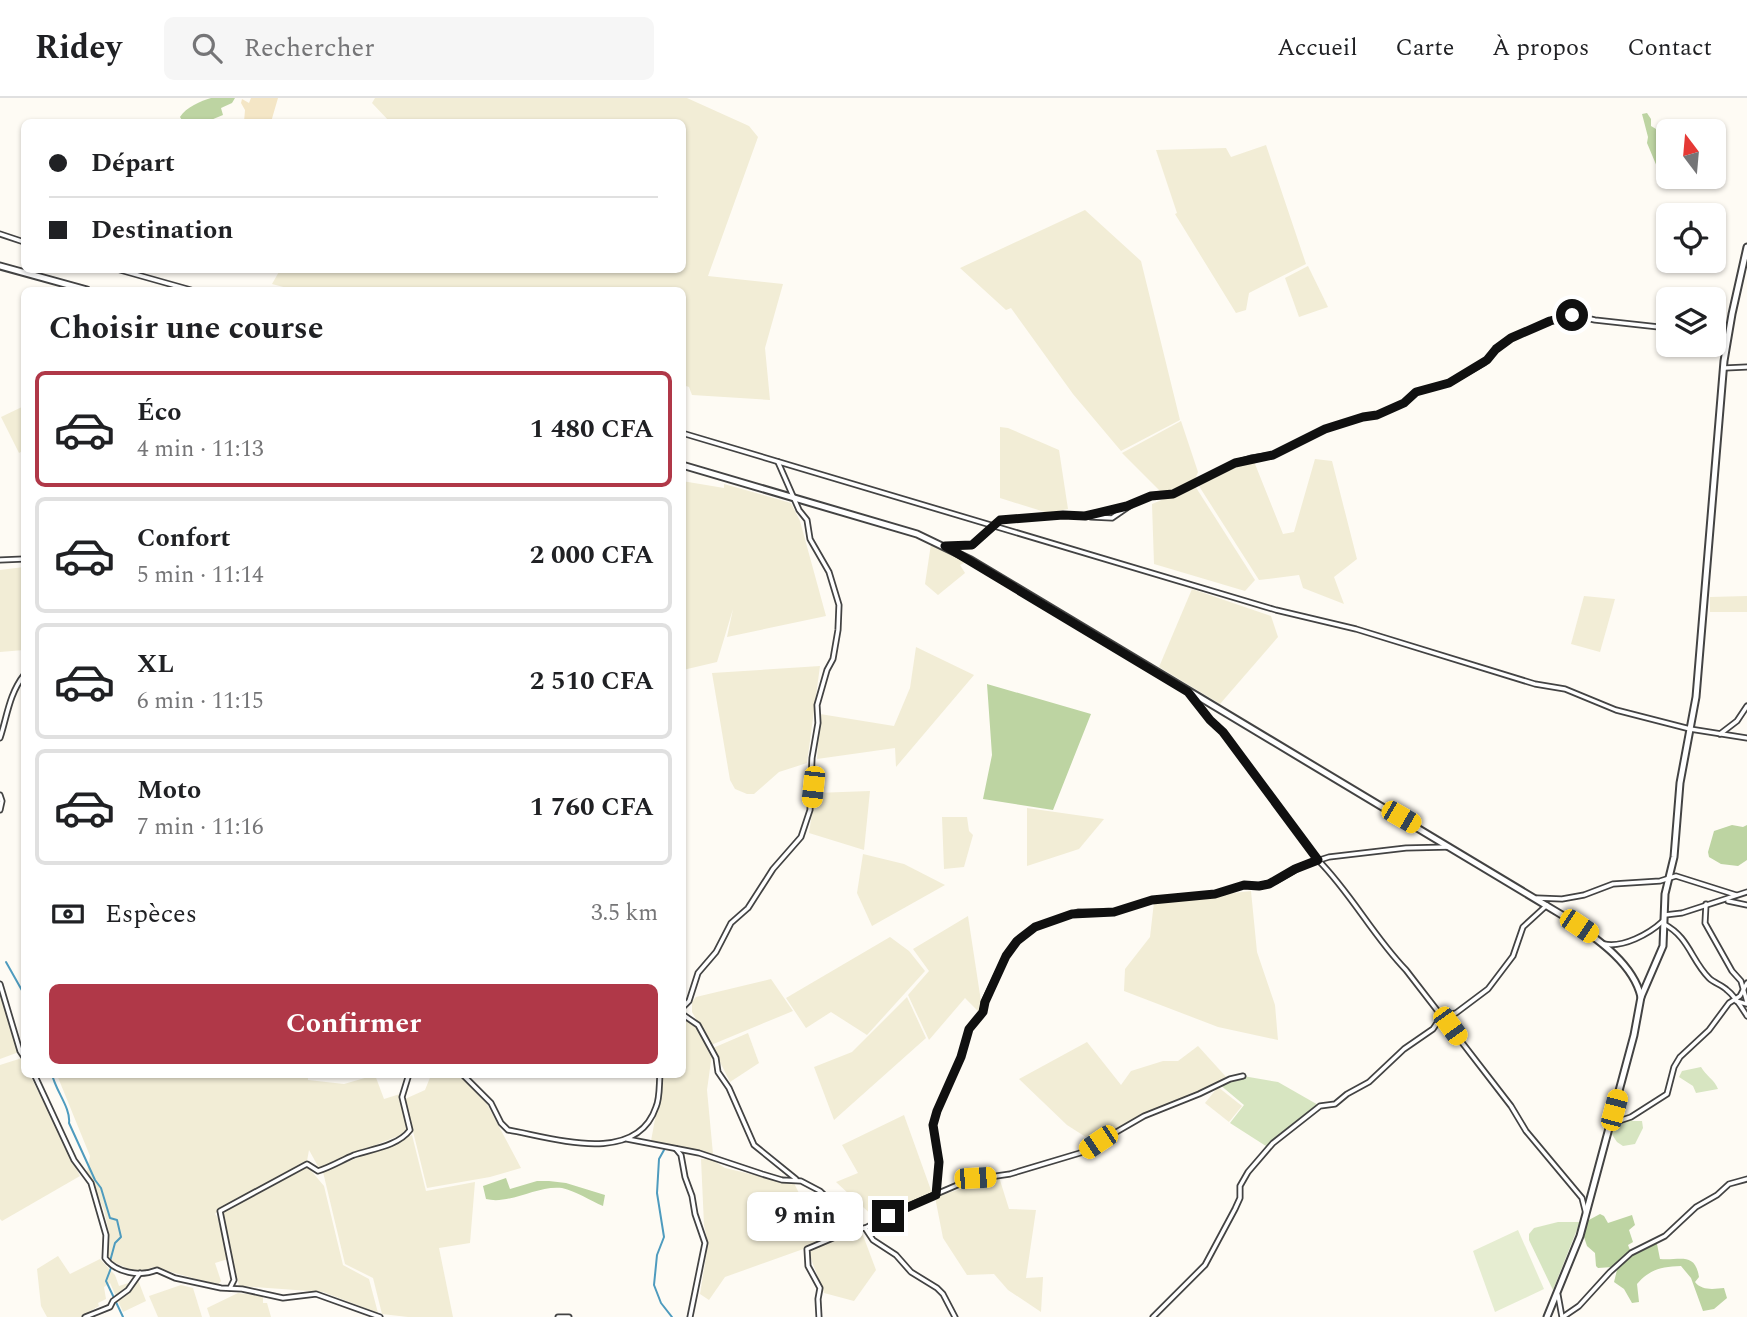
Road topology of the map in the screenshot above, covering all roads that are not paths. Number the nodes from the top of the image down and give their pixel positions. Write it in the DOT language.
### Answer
graph roads {
  1 [pos="0,234"];
  2 [pos="21,241"];
  3 [pos="1747,247"];
  4 [pos="0,266"];
  5 [pos="21,272"];
  6 [pos="25,273"];
  7 [pos="131,273"];
  8 [pos="76,287"];
  9 [pos="180,287"];
  10 [pos="1656,327"];
  11 [pos="1726,348"];
  12 [pos="1725,357"];
  13 [pos="1724,368"];
  14 [pos="1747,368"];
  15 [pos="686,434"];
  16 [pos="778,462"];
  17 [pos="686,466"];
  18 [pos="793,497"];
  19 [pos="1133,504"];
  20 [pos="1085,516"];
  21 [pos="993,525"];
  22 [pos="945,546"];
  23 [pos="1,559"];
  24 [pos="21,559"];
  25 [pos="21,680"];
  26 [pos="1188,692"];
  27 [pos="1747,706"];
  28 [pos="1690,729"];
  29 [pos="1718,735"];
  30 [pos="0,738"];
  31 [pos="1747,738"];
  32 [pos="0,795"];
  33 [pos="0,810"];
  34 [pos="1451,847"];
  35 [pos="1318,860"];
  36 [pos="1667,879"];
  37 [pos="1747,892"];
  38 [pos="1736,895"];
  39 [pos="1535,898"];
  40 [pos="1726,900"];
  41 [pos="1706,904"];
  42 [pos="1547,905"];
  43 [pos="1747,905"];
  44 [pos="1664,919"];
  45 [pos="1601,943"];
  46 [pos="0,984"];
  47 [pos="1746,986"];
  48 [pos="1640,997"];
  49 [pos="1735,1001"];
  50 [pos="1747,1003"];
  51 [pos="686,1004"];
  52 [pos="1747,1016"];
  53 [pos="686,1017"];
  54 [pos="1441,1017"];
  55 [pos="21,1052"];
  56 [pos="1242,1076"];
  57 [pos="35,1078"];
  58 [pos="408,1078"];
  59 [pos="466,1078"];
  60 [pos="660,1078"];
  61 [pos="1610,1126"];
  62 [pos="627,1139"];
  63 [pos="676,1149"];
  64 [pos="796,1179"];
  65 [pos="1747,1179"];
  66 [pos="936,1195"];
  67 [pos="1586,1215"];
  68 [pos="864,1228"];
  69 [pos="854,1229"];
  70 [pos="140,1273"];
  71 [pos="229,1289"];
  72 [pos="1557,1292"];
  73 [pos="85,1317"];
  74 [pos="380,1317"];
  75 [pos="558,1317"];
  76 [pos="569,1317"];
  77 [pos="690,1317"];
  78 [pos="819,1317"];
  79 [pos="955,1317"];
  80 [pos="1153,1317"];
  81 [pos="1547,1317"];
  82 [pos="1563,1317"];
  1 -- 2 [label="street"];
  3 -- 11 [label="street"];
  4 -- 5 [label="street"];
  6 -- 8 [label="street"];
  7 -- 9 [label="street"];
  10 -- 19 [label="street"];
  12 -- 13 [label="street"];
  13 -- 14 [label="street"];
  13 -- 28 [label="street"];
  15 -- 16 [label="street"];
  16 -- 18 [label="street"];
  16 -- 21 [label="street"];
  17 -- 18 [label="street"];
  18 -- 22 [label="street"];
  18 -- 51 [label="street"];
  19 -- 20 [label="street"];
  19 -- 20 [label="street"];
  20 -- 21 [label="street"];
  21 -- 22 [label="street"];
  21 -- 28 [label="street"];
  22 -- 26 [label="street"];
  23 -- 24 [label="street"];
  25 -- 30 [label="street"];
  26 -- 34 [label="street"];
  26 -- 35 [label="street"];
  27 -- 29 [label="street"];
  28 -- 29 [label="street"];
  28 -- 36 [label="street"];
  29 -- 31 [label="street"];
  32 -- 33 [label="street"];
  34 -- 35 [label="street"];
  34 -- 39 [label="street"];
  35 -- 54 [label="street"];
  35 -- 66 [label="street"];
  36 -- 38 [label="street"];
  36 -- 39 [label="street"];
  36 -- 44 [label="street"];
  37 -- 38 [label="street"];
  38 -- 40 [label="street"];
  39 -- 42 [label="street"];
  40 -- 41 [label="street"];
  40 -- 43 [label="street"];
  41 -- 44 [label="street"];
  41 -- 47 [label="street"];
  42 -- 45 [label="street"];
  42 -- 54 [label="street"];
  44 -- 45 [label="street"];
  44 -- 48 [label="street"];
  44 -- 49 [label="street"];
  45 -- 48 [label="street"];
  46 -- 55 [label="street"];
  47 -- 49 [label="street"];
  47 -- 50 [label="street"];
  48 -- 61 [label="street"];
  49 -- 50 [label="street"];
  49 -- 52 [label="street"];
  49 -- 61 [label="street"];
  53 -- 64 [label="street"];
  54 -- 67 [label="street"];
  54 -- 80 [label="street"];
  56 -- 66 [label="street"];
  57 -- 70 [label="street"];
  58 -- 71 [label="street"];
  59 -- 62 [label="street"];
  60 -- 62 [label="street"];
  61 -- 67 [label="street"];
  62 -- 63 [label="street"];
  63 -- 64 [label="street"];
  63 -- 77 [label="street"];
  64 -- 69 [label="street"];
  65 -- 82 [label="street"];
  66 -- 68 [label="street"];
  67 -- 72 [label="street"];
  68 -- 69 [label="street"];
  68 -- 79 [label="street"];
  69 -- 78 [label="street"];
  70 -- 71 [label="street"];
  70 -- 73 [label="street"];
  71 -- 74 [label="street"];
  72 -- 81 [label="street"];
  72 -- 82 [label="street"];
  75 -- 76 [label="street"];
}
